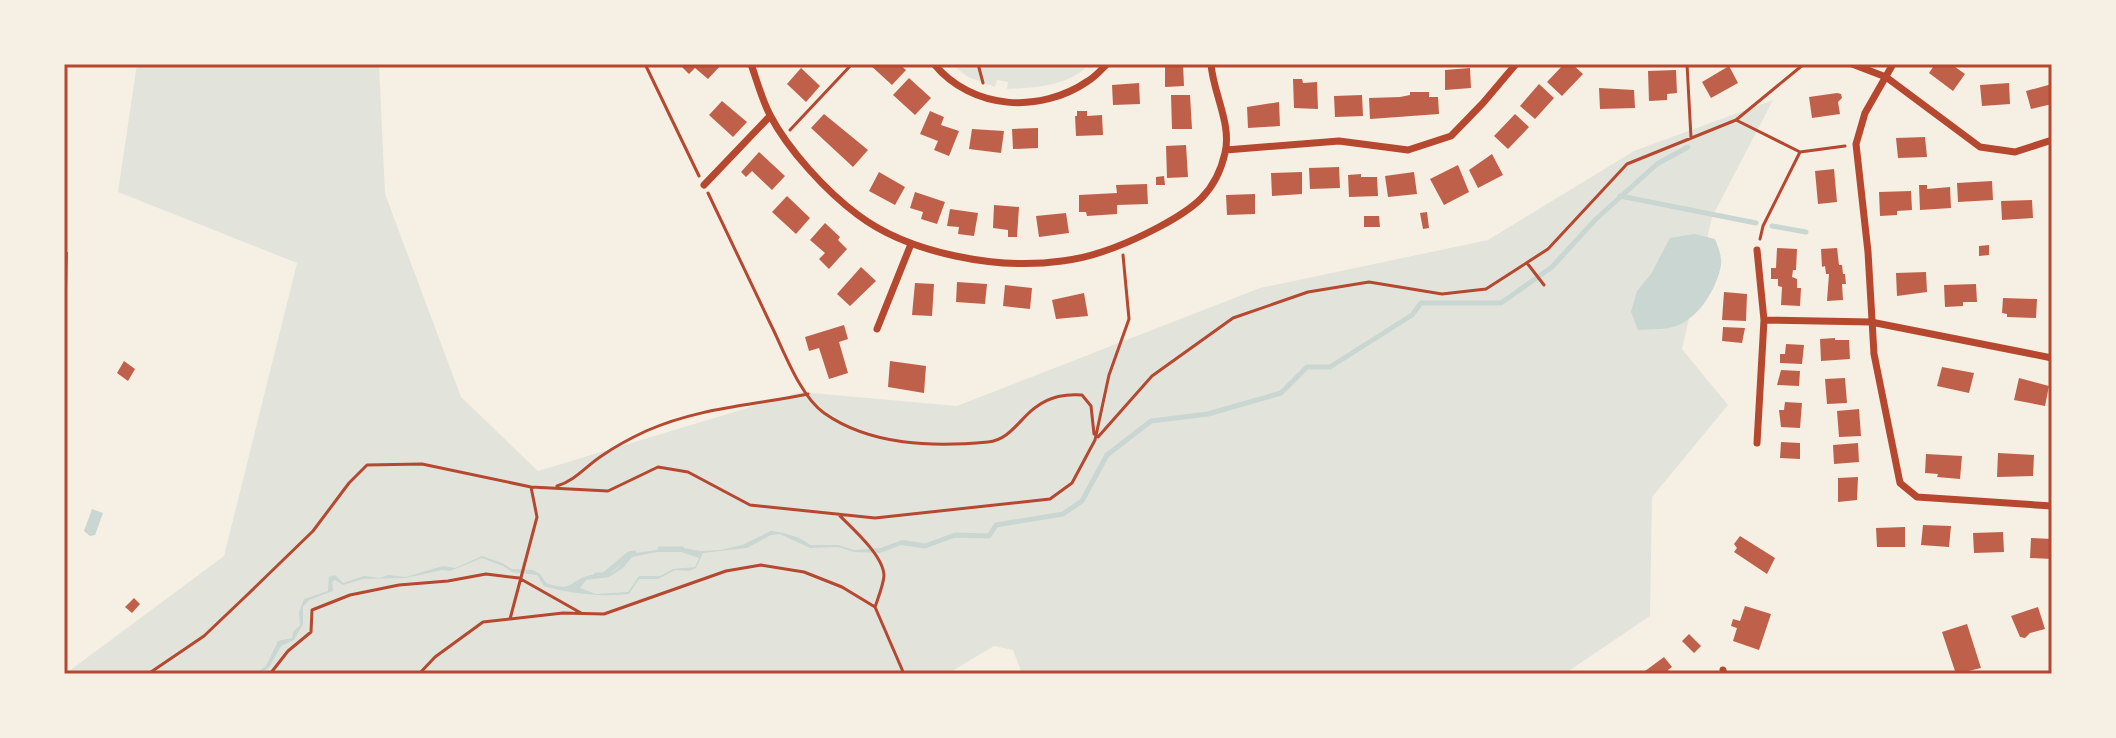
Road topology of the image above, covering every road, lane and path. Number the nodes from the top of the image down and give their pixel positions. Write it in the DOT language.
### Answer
graph roads {
  1 [pos="645,64"];
  2 [pos="751,64"];
  3 [pos="852,64"];
  4 [pos="934,64"];
  5 [pos="978,64"];
  6 [pos="1107,64"];
  7 [pos="1211,64"];
  8 [pos="1516,64"];
  9 [pos="1687,64"];
  10 [pos="1804,64"];
  11 [pos="1852,64"];
  12 [pos="1893,64"];
  13 [pos="1886,77"];
  14 [pos="983,97"];
  15 [pos="770,116"];
  16 [pos="1736,120"];
  17 [pos="785,136"];
  18 [pos="1691,138"];
  19 [pos="2052,140"];
  20 [pos="1856,144"];
  21 [pos="1226,150"];
  22 [pos="1800,152"];
  23 [pos="704,185"];
  24 [pos="911,244"];
  25 [pos="1122,246"];
  26 [pos="1757,250"];
  27 [pos="1527,263"];
  28 [pos="1544,285"];
  29 [pos="1764,320"];
  30 [pos="1871,322"];
  31 [pos="877,329"];
  32 [pos="2052,358"];
  33 [pos="808,394"];
  34 [pos="1095,440"];
  35 [pos="1757,443"];
  36 [pos="556,486"];
  37 [pos="531,487"];
  38 [pos="2052,506"];
  39 [pos="838,514"];
  40 [pos="519,578"];
  41 [pos="875,607"];
  42 [pos="582,613"];
  43 [pos="510,620"];
  44 [pos="148,674"];
  45 [pos="270,674"];
  46 [pos="419,674"];
  47 [pos="904,674"];
  1 -- 23 [label="path"];
  2 -- 15 [label="street"];
  3 -- 17 [label="path"];
  4 -- 14 [label="street"];
  5 -- 14 [label="path"];
  6 -- 14 [label="street"];
  7 -- 21 [label="street"];
  8 -- 21 [label="street"];
  9 -- 18 [label="path"];
  10 -- 16 [label="path"];
  11 -- 13 [label="street"];
  12 -- 13 [label="street"];
  13 -- 19 [label="street"];
  13 -- 20 [label="street"];
  15 -- 17 [label="street"];
  15 -- 23 [label="street"];
  16 -- 18 [label="path"];
  16 -- 22 [label="path"];
  17 -- 24 [label="street"];
  18 -- 27 [label="path"];
  20 -- 22 [label="path"];
  20 -- 30 [label="street"];
  21 -- 25 [label="street"];
  22 -- 26 [label="path"];
  23 -- 33 [label="path"];
  24 -- 25 [label="street"];
  24 -- 31 [label="street"];
  25 -- 34 [label="path"];
  26 -- 29 [label="street"];
  27 -- 28 [label="path"];
  27 -- 34 [label="path"];
  29 -- 30 [label="street"];
  29 -- 35 [label="street"];
  30 -- 32 [label="street"];
  30 -- 38 [label="street"];
  33 -- 34 [label="path"];
  33 -- 36 [label="path"];
  34 -- 39 [label="path"];
  36 -- 37 [label="path"];
  36 -- 39 [label="path"];
  37 -- 40 [label="path"];
  37 -- 44 [label="path"];
  39 -- 41 [label="path"];
  40 -- 42 [label="path"];
  40 -- 43 [label="path"];
  40 -- 45 [label="path"];
  41 -- 42 [label="path"];
  41 -- 47 [label="path"];
  42 -- 43 [label="path"];
  43 -- 46 [label="path"];
}
